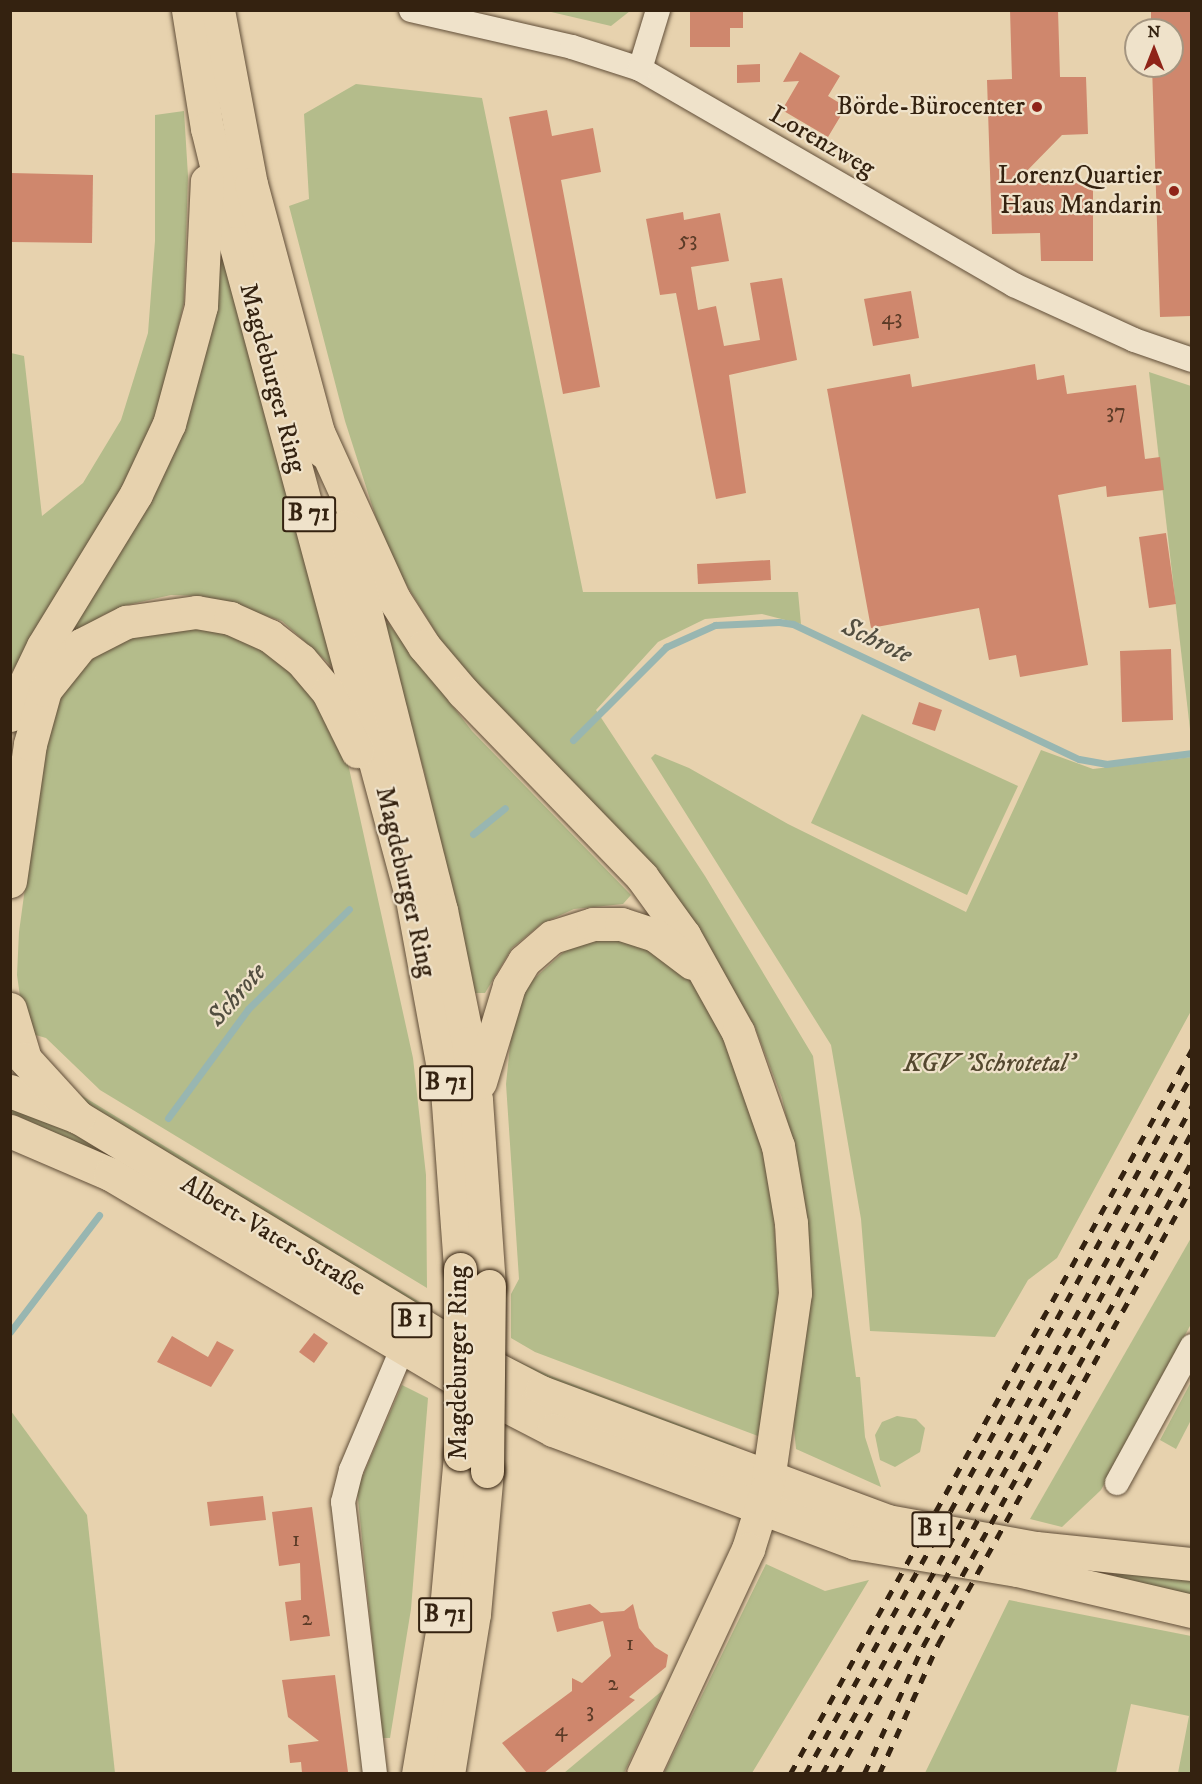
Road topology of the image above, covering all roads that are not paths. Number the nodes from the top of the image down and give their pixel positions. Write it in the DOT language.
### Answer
graph roads {
  1 [pos="188,10"];
  2 [pos="218,10"];
  3 [pos="411,10"];
  4 [pos="658,10"];
  5 [pos="640,69"];
  6 [pos="207,128"];
  7 [pos="1191,360"];
  8 [pos="317,430"];
  9 [pos="10,715"];
  10 [pos="10,881"];
  11 [pos="412,899"];
  12 [pos="707,976"];
  13 [pos="10,1009"];
  14 [pos="10,1091"];
  15 [pos="476,1100"];
  16 [pos="78,1117"];
  17 [pos="10,1131"];
  18 [pos="1191,1346"];
  19 [pos="403,1347"];
  20 [pos="473,1462"];
  21 [pos="768,1477"];
  22 [pos="1117,1483"];
  23 [pos="761,1510"];
  24 [pos="1191,1564"];
  25 [pos="1191,1611"];
  26 [pos="375,1773"];
  27 [pos="418,1773"];
  28 [pos="448,1773"];
  29 [pos="643,1773"];
  1 -- 6 [label="main road, Magdeburger Ring / B 71"];
  2 -- 8 [label="main road, Magdeburger Ring / B 71"];
  3 -- 5 [label="street, Lorenzweg"];
  4 -- 5 [label="street"];
  5 -- 7 [label="street, Lorenzweg"];
  6 -- 9 [label="main road"];
  6 -- 11 [label="main road, Magdeburger Ring / B 71"];
  8 -- 12 [label="main road"];
  8 -- 15 [label="main road, Magdeburger Ring / B 71"];
  10 -- 11 [label="main road"];
  11 -- 20 [label="main road, Magdeburger Ring / B 71, bridge"];
  12 -- 15 [label="main road"];
  12 -- 21 [label="main road"];
  13 -- 16 [label="main road"];
  14 -- 16 [label="main road, Albert-Vater-Straße / B 1"];
  15 -- 20 [label="main road, Magdeburger Ring / B 71, bridge"];
  16 -- 21 [label="main road, Albert-Vater-Straße / B 1"];
  17 -- 19 [label="main road, Albert-Vater-Straße / B 1"];
  18 -- 22 [label="street"];
  19 -- 23 [label="main road, Albert-Vater-Straße / B 1"];
  19 -- 26 [label="street"];
  20 -- 27 [label="main road, Magdeburger Ring / B 71"];
  20 -- 28 [label="main road, Magdeburger Ring / B 71"];
  21 -- 23 [label="main road"];
  21 -- 24 [label="main road, B 1"];
  23 -- 25 [label="main road, B 1"];
  23 -- 29 [label="main road"];
}
